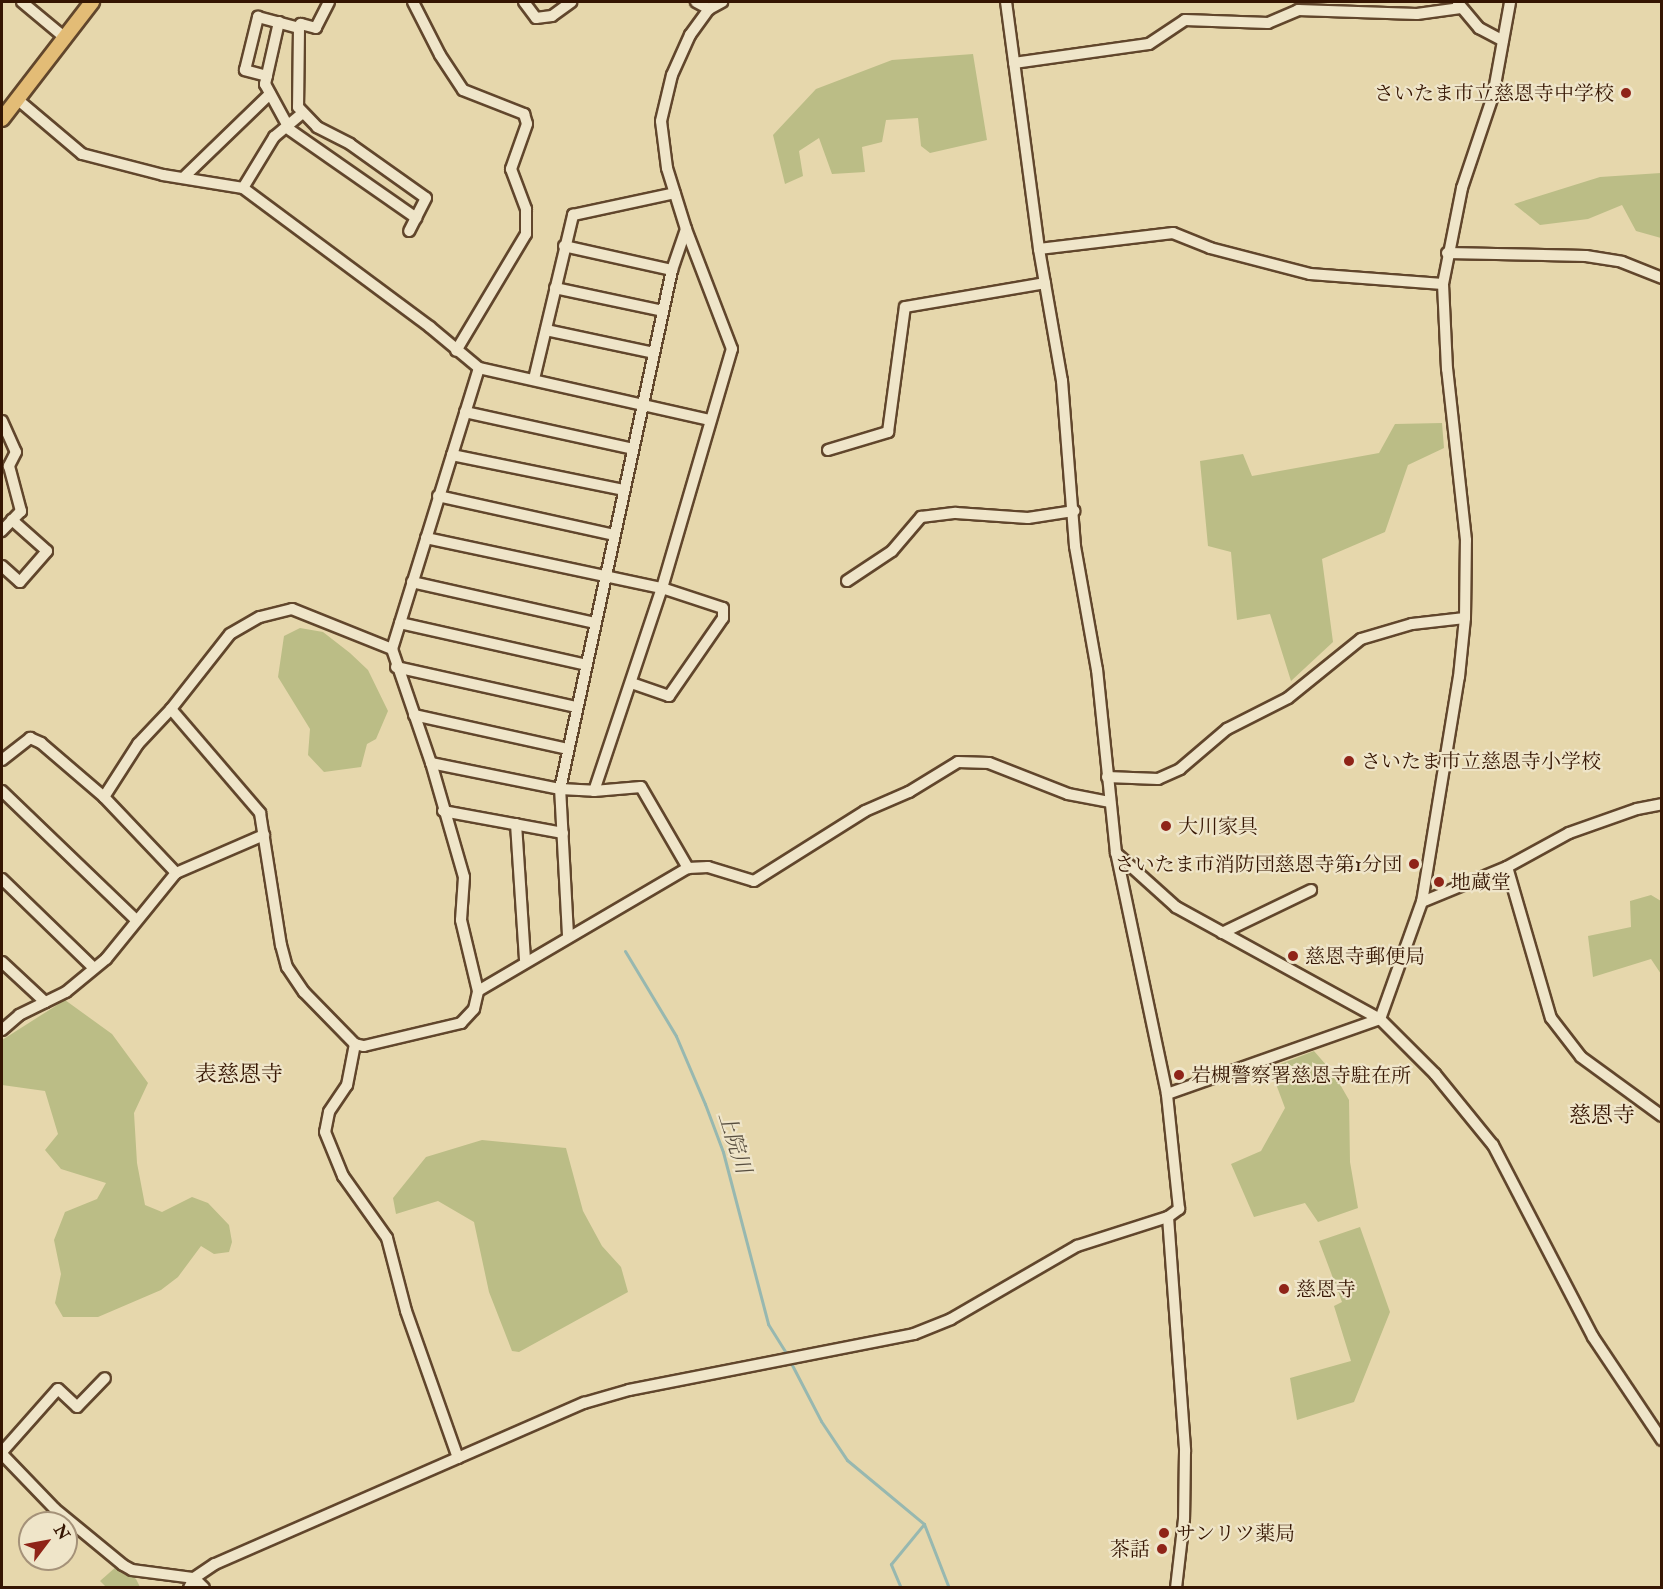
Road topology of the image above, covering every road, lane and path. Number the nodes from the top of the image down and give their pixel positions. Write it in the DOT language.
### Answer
graph roads {
  1 [pos="22,2"];
  2 [pos="93,2"];
  3 [pos="328,2"];
  4 [pos="413,2"];
  5 [pos="524,2"];
  6 [pos="571,2"];
  7 [pos="696,2"];
  8 [pos="722,2"];
  9 [pos="1006,2"];
  10 [pos="1285,2"];
  11 [pos="1413,2"];
  12 [pos="1510,2"];
  13 [pos="1459,5"];
  14 [pos="1331,6"];
  15 [pos="709,9"];
  16 [pos="1286,14"];
  17 [pos="1418,14"];
  18 [pos="279,22"];
  19 [pos="299,27"];
  20 [pos="64,37"];
  21 [pos="1503,41"];
  22 [pos="1014,63"];
  23 [pos="267,76"];
  24 [pos="270,94"];
  25 [pos="16,99"];
  26 [pos="301,114"];
  27 [pos="2,119"];
  28 [pos="288,126"];
  29 [pos="183,178"];
  30 [pos="243,189"];
  31 [pos="675,193"];
  32 [pos="416,218"];
  33 [pos="686,229"];
  34 [pos="409,231"];
  35 [pos="564,246"];
  36 [pos="1039,249"];
  37 [pos="1447,253"];
  38 [pos="672,270"];
  39 [pos="1662,278"];
  40 [pos="1045,283"];
  41 [pos="1443,284"];
  42 [pos="555,288"];
  43 [pos="663,311"];
  44 [pos="546,330"];
  45 [pos="456,351"];
  46 [pos="654,353"];
  47 [pos="479,368"];
  48 [pos="534,379"];
  49 [pos="643,404"];
  50 [pos="465,412"];
  51 [pos="710,420"];
  52 [pos="2,421"];
  53 [pos="633,449"];
  54 [pos="828,450"];
  55 [pos="452,454"];
  56 [pos="624,490"];
  57 [pos="438,496"];
  58 [pos="1074,511"];
  59 [pos="12,520"];
  60 [pos="2,531"];
  61 [pos="614,534"];
  62 [pos="426,538"];
  63 [pos="2,566"];
  64 [pos="605,578"];
  65 [pos="848,581"];
  66 [pos="412,582"];
  67 [pos="663,588"];
  68 [pos="1465,618"];
  69 [pos="400,623"];
  70 [pos="595,623"];
  71 [pos="392,650"];
  72 [pos="586,665"];
  73 [pos="396,667"];
  74 [pos="632,683"];
  75 [pos="577,707"];
  76 [pos="171,709"];
  77 [pos="414,715"];
  78 [pos="567,749"];
  79 [pos="2,760"];
  80 [pos="431,763"];
  81 [pos="1107,777"];
  82 [pos="560,789"];
  83 [pos="2,791"];
  84 [pos="594,791"];
  85 [pos="104,797"];
  86 [pos="1110,802"];
  87 [pos="1662,804"];
  88 [pos="444,811"];
  89 [pos="516,824"];
  90 [pos="563,833"];
  91 [pos="264,835"];
  92 [pos="1116,853"];
  93 [pos="1507,867"];
  94 [pos="688,868"];
  95 [pos="176,873"];
  96 [pos="2,879"];
  97 [pos="1311,890"];
  98 [pos="1422,902"];
  99 [pos="136,920"];
  100 [pos="1222,933"];
  101 [pos="568,935"];
  102 [pos="525,960"];
  103 [pos="2,962"];
  104 [pos="94,968"];
  105 [pos="478,991"];
  106 [pos="45,1002"];
  107 [pos="1380,1019"];
  108 [pos="2,1030"];
  109 [pos="356,1044"];
  110 [pos="1167,1094"];
  111 [pos="1662,1116"];
  112 [pos="1168,1216"];
  113 [pos="105,1378"];
  114 [pos="1662,1440"];
  115 [pos="2,1453"];
  116 [pos="458,1458"];
  117 [pos="191,1583"];
  118 [pos="204,1587"];
  119 [pos="1176,1587"];
  1 -- 20 [label="street"];
  2 -- 20 [label="main road"];
  3 -- 19 [label="street"];
  4 -- 45 [label="street"];
  5 -- 6 [label="street"];
  7 -- 15 [label="street"];
  8 -- 15 [label="street"];
  9 -- 22 [label="street"];
  10 -- 16 [label="street"];
  11 -- 17 [label="street"];
  12 -- 21 [label="street"];
  13 -- 17 [label="street"];
  13 -- 21 [label="street"];
  14 -- 16 [label="street"];
  14 -- 17 [label="street"];
  15 -- 31 [label="street"];
  16 -- 22 [label="street"];
  18 -- 19 [label="street"];
  18 -- 23 [label="street"];
  18 -- 23 [label="street"];
  19 -- 26 [label="street"];
  20 -- 25 [label="main road"];
  21 -- 37 [label="street"];
  22 -- 36 [label="street"];
  23 -- 24 [label="street"];
  24 -- 28 [label="street"];
  24 -- 29 [label="street"];
  25 -- 27 [label="main road"];
  25 -- 29 [label="street"];
  26 -- 28 [label="street"];
  26 -- 32 [label="street"];
  28 -- 30 [label="street"];
  28 -- 32 [label="street"];
  29 -- 30 [label="street"];
  30 -- 45 [label="street"];
  31 -- 33 [label="street"];
  31 -- 35 [label="street"];
  32 -- 34 [label="street"];
  33 -- 38 [label="street"];
  33 -- 51 [label="street"];
  35 -- 38 [label="street"];
  35 -- 42 [label="street"];
  36 -- 40 [label="street"];
  36 -- 41 [label="street"];
  37 -- 39 [label="street"];
  37 -- 41 [label="street"];
  38 -- 43 [label="street"];
  40 -- 54 [label="street"];
  40 -- 58 [label="street"];
  41 -- 68 [label="street"];
  42 -- 43 [label="street"];
  42 -- 44 [label="street"];
  43 -- 46 [label="street"];
  44 -- 46 [label="street"];
  44 -- 48 [label="street"];
  45 -- 47 [label="street"];
  46 -- 49 [label="street"];
  47 -- 48 [label="street"];
  47 -- 50 [label="street"];
  48 -- 49 [label="street"];
  49 -- 51 [label="street"];
  49 -- 53 [label="street"];
  50 -- 53 [label="street"];
  50 -- 55 [label="street"];
  51 -- 67 [label="street"];
  52 -- 59 [label="street"];
  53 -- 56 [label="street"];
  55 -- 56 [label="street"];
  55 -- 57 [label="street"];
  56 -- 61 [label="street"];
  57 -- 61 [label="street"];
  57 -- 62 [label="street"];
  58 -- 65 [label="street"];
  58 -- 81 [label="street"];
  59 -- 60 [label="street"];
  59 -- 63 [label="street"];
  61 -- 64 [label="street"];
  62 -- 64 [label="street"];
  62 -- 66 [label="street"];
  64 -- 67 [label="street"];
  64 -- 70 [label="street"];
  66 -- 69 [label="street"];
  66 -- 70 [label="street"];
  67 -- 74 [label="street"];
  67 -- 74 [label="street"];
  68 -- 81 [label="street"];
  68 -- 98 [label="street"];
  69 -- 71 [label="street"];
  69 -- 72 [label="street"];
  70 -- 72 [label="street"];
  71 -- 73 [label="street"];
  71 -- 76 [label="street"];
  72 -- 75 [label="street"];
  73 -- 75 [label="street"];
  73 -- 77 [label="street"];
  74 -- 84 [label="street"];
  75 -- 78 [label="street"];
  76 -- 85 [label="street"];
  76 -- 91 [label="street"];
  77 -- 78 [label="street"];
  77 -- 80 [label="street"];
  78 -- 82 [label="street"];
  79 -- 85 [label="street"];
  80 -- 82 [label="street"];
  80 -- 88 [label="street"];
  81 -- 86 [label="street"];
  82 -- 84 [label="street"];
  82 -- 90 [label="street"];
  83 -- 99 [label="street"];
  84 -- 94 [label="street"];
  85 -- 95 [label="street"];
  86 -- 92 [label="street"];
  86 -- 94 [label="street"];
  87 -- 93 [label="street"];
  88 -- 89 [label="street"];
  88 -- 105 [label="street"];
  89 -- 90 [label="street"];
  89 -- 102 [label="street"];
  90 -- 101 [label="street"];
  91 -- 95 [label="street"];
  91 -- 109 [label="street"];
  92 -- 100 [label="street"];
  92 -- 110 [label="street"];
  93 -- 98 [label="street"];
  93 -- 111 [label="street"];
  94 -- 101 [label="street"];
  95 -- 99 [label="street"];
  96 -- 104 [label="street"];
  97 -- 100 [label="street"];
  98 -- 107 [label="street"];
  99 -- 104 [label="street"];
  100 -- 107 [label="street"];
  101 -- 102 [label="street"];
  102 -- 105 [label="street"];
  103 -- 106 [label="street"];
  104 -- 106 [label="street"];
  105 -- 109 [label="street"];
  106 -- 108 [label="street"];
  107 -- 110 [label="street"];
  107 -- 114 [label="street"];
  109 -- 116 [label="street"];
  110 -- 112 [label="street"];
  112 -- 116 [label="street"];
  112 -- 119 [label="street"];
  113 -- 115 [label="street"];
  115 -- 117 [label="street"];
  116 -- 117 [label="street"];
  117 -- 118 [label="street"];
}
